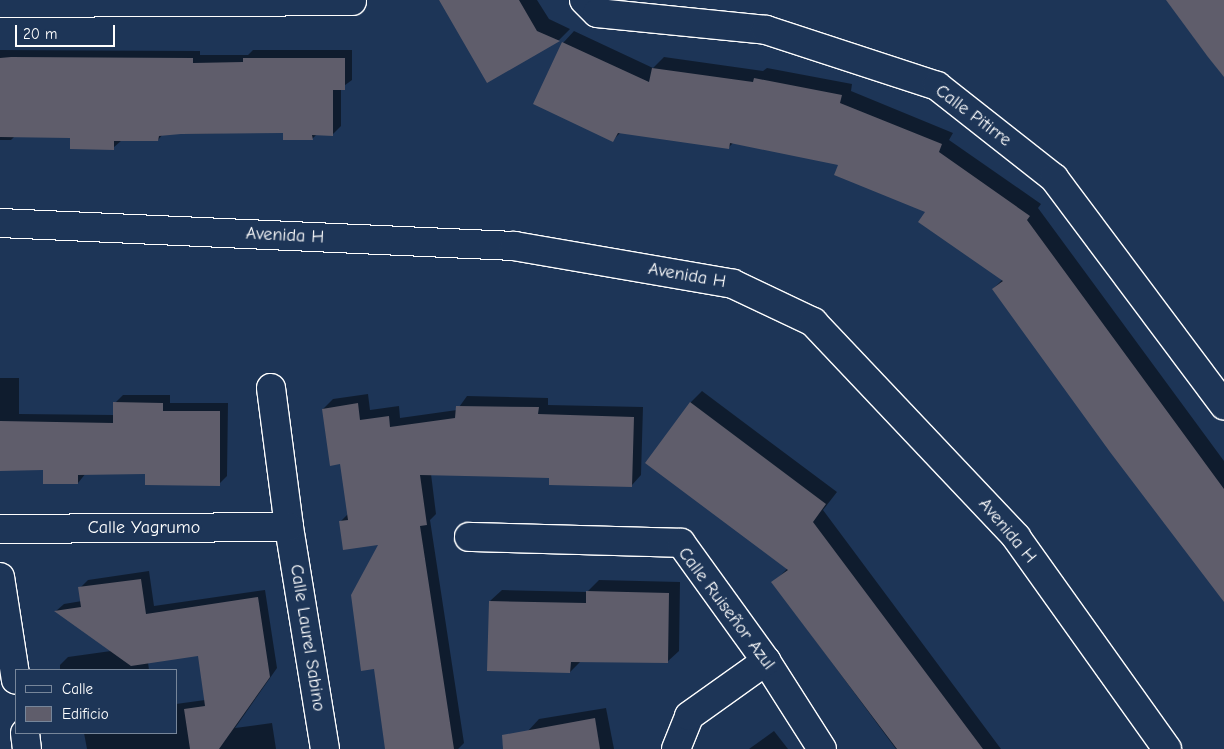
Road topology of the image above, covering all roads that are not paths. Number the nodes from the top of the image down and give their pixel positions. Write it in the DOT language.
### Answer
graph roads {
  1 [pos="584,0"];
  2 [pos="352,1"];
  3 [pos="0,3"];
  4 [pos="0,223"];
  5 [pos="271,388"];
  6 [pos="1224,405"];
  7 [pos="289,527"];
  8 [pos="0,529"];
  9 [pos="469,537"];
  10 [pos="0,577"];
  11 [pos="766,661"];
  12 [pos="15,674"];
  13 [pos="25,734"];
  14 [pos="27,749"];
  15 [pos="326,749"];
  16 [pos="676,749"];
  17 [pos="822,749"];
  18 [pos="1167,749"];
  1 -- 6 [label="street, Calle Pitirre"];
  2 -- 3 [label="street"];
  4 -- 18 [label="street, Avenida H"];
  5 -- 7 [label="street, Calle Laurel Sabino"];
  7 -- 8 [label="street, Calle Yagrumo"];
  7 -- 15 [label="street, Calle Laurel Sabino"];
  9 -- 11 [label="street, Calle Ruiseñor Azul"];
  10 -- 12 [label="street"];
  11 -- 16 [label="street"];
  11 -- 17 [label="street, Calle Ruiseñor Azul"];
  13 -- 14 [label="street"];
}
